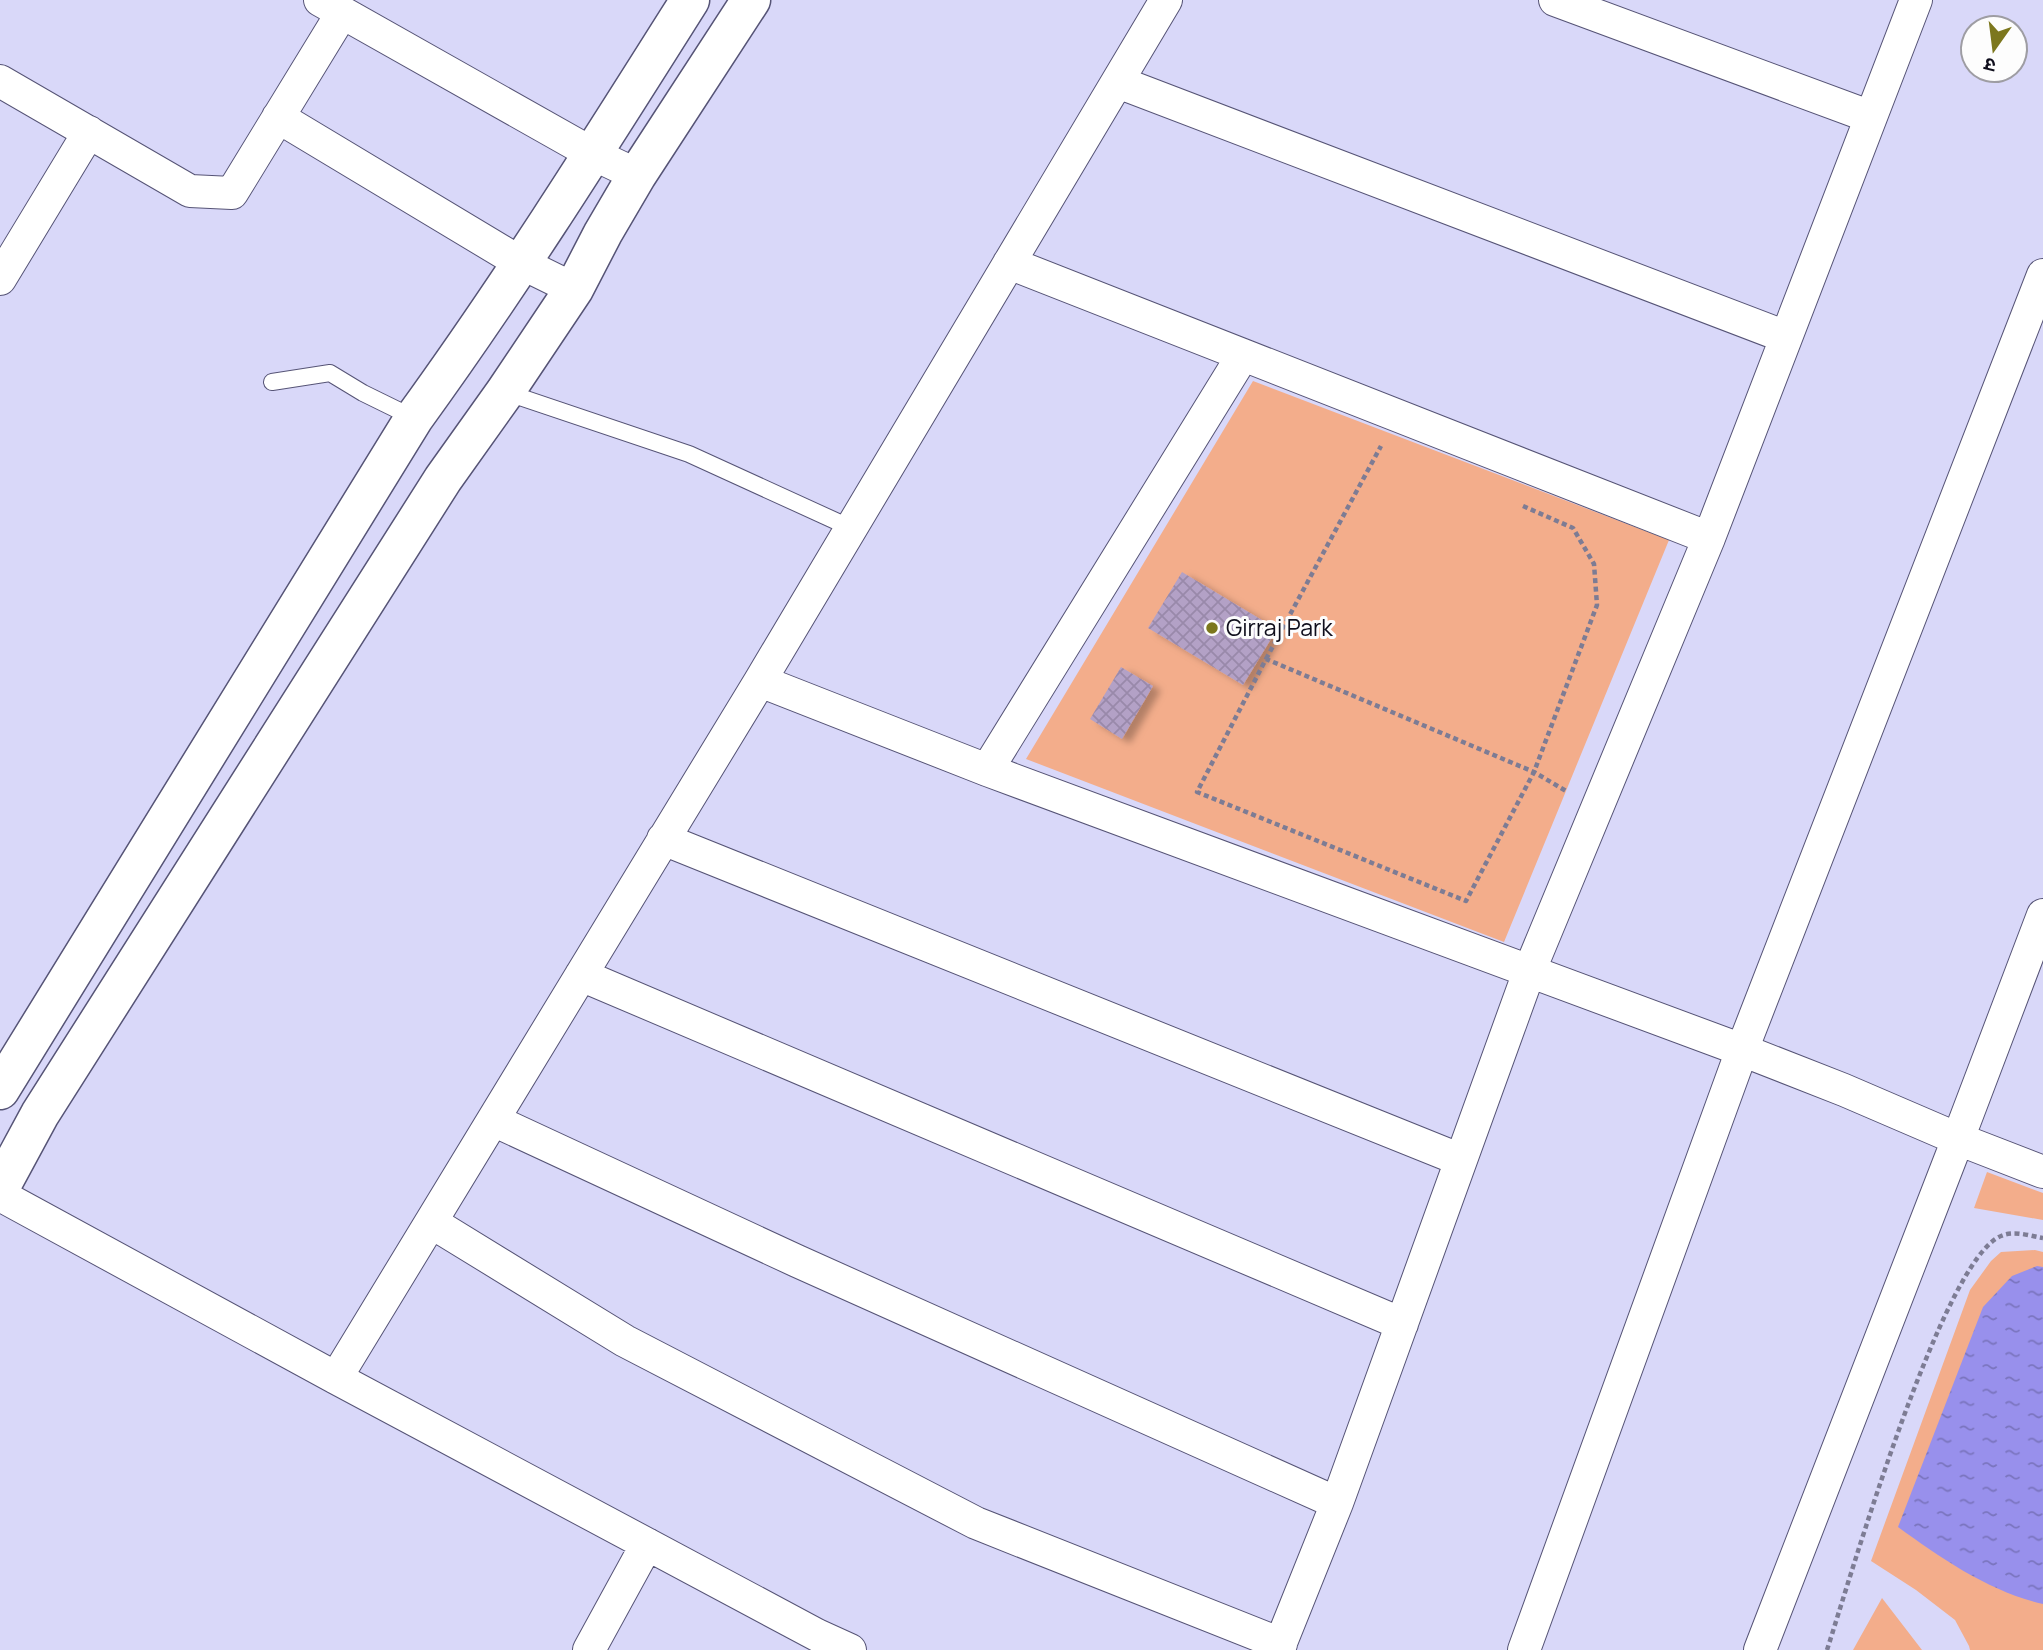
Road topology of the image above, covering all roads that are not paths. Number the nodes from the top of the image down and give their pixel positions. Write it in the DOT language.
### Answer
graph roads {
  1 [pos="690,0"];
  2 [pos="751,0"];
  3 [pos="1166,0"];
  4 [pos="1555,0"];
  5 [pos="1916,0"];
  6 [pos="331,6"];
  7 [pos="0,81"];
  8 [pos="1118,82"];
  9 [pos="278,117"];
  10 [pos="1871,117"];
  11 [pos="89,132"];
  12 [pos="593,154"];
  13 [pos="637,175"];
  14 [pos="521,263"];
  15 [pos="1009,263"];
  16 [pos="2043,275"];
  17 [pos="0,279"];
  18 [pos="574,289"];
  19 [pos="1786,337"];
  20 [pos="1243,355"];
  21 [pos="272,382"];
  22 [pos="505,393"];
  23 [pos="414,418"];
  24 [pos="851,528"];
  25 [pos="1709,538"];
  26 [pos="760,681"];
  27 [pos="987,770"];
  28 [pos="663,839"];
  29 [pos="2043,915"];
  30 [pos="1529,972"];
  31 [pos="581,975"];
  32 [pos="1742,1050"];
  33 [pos="0,1091"];
  34 [pos="40,1114"];
  35 [pos="493,1120"];
  36 [pos="1958,1139"];
  37 [pos="1461,1160"];
  38 [pos="2043,1172"];
  39 [pos="0,1188"];
  40 [pos="0,1195"];
  41 [pos="431,1222"];
  42 [pos="1402,1324"];
  43 [pos="336,1378"];
  44 [pos="1337,1503"];
  45 [pos="647,1544"];
  46 [pos="814,1643"];
  47 [pos="1280,1647"];
  48 [pos="589,1650"];
  49 [pos="850,1650"];
  50 [pos="1524,1650"];
  51 [pos="1760,1650"];
  1 -- 12 [label="main road"];
  2 -- 13 [label="main road"];
  3 -- 8 [label="street"];
  4 -- 10 [label="street"];
  5 -- 10 [label="street"];
  6 -- 9 [label="street"];
  6 -- 12 [label="street"];
  7 -- 11 [label="street"];
  8 -- 15 [label="street"];
  8 -- 19 [label="street"];
  9 -- 11 [label="street"];
  9 -- 14 [label="street"];
  10 -- 19 [label="street"];
  11 -- 17 [label="street"];
  12 -- 13 [label="street"];
  12 -- 14 [label="main road"];
  13 -- 18 [label="main road"];
  14 -- 18 [label="street"];
  14 -- 23 [label="main road"];
  15 -- 20 [label="street"];
  15 -- 24 [label="street"];
  16 -- 32 [label="street"];
  18 -- 22 [label="main road"];
  19 -- 25 [label="street"];
  20 -- 25 [label="street"];
  20 -- 27 [label="street"];
  21 -- 23 [label="lane"];
  22 -- 24 [label="lane"];
  22 -- 34 [label="main road"];
  23 -- 33 [label="main road"];
  24 -- 26 [label="street"];
  25 -- 30 [label="street"];
  26 -- 27 [label="street"];
  26 -- 28 [label="street"];
  27 -- 30 [label="street"];
  28 -- 31 [label="street"];
  28 -- 37 [label="street"];
  29 -- 36 [label="street"];
  30 -- 32 [label="street"];
  30 -- 37 [label="street"];
  31 -- 35 [label="street"];
  31 -- 42 [label="street"];
  32 -- 36 [label="street"];
  32 -- 50 [label="street"];
  33 -- 34 [label="street"];
  34 -- 39 [label="main road"];
  35 -- 41 [label="street"];
  35 -- 44 [label="street"];
  36 -- 38 [label="street"];
  36 -- 51 [label="street"];
  37 -- 42 [label="street"];
  40 -- 43 [label="street"];
  41 -- 43 [label="street"];
  41 -- 47 [label="street"];
  42 -- 44 [label="street"];
  43 -- 45 [label="street"];
  44 -- 47 [label="street"];
  45 -- 46 [label="street"];
  45 -- 48 [label="street"];
  46 -- 49 [label="street"];
}
